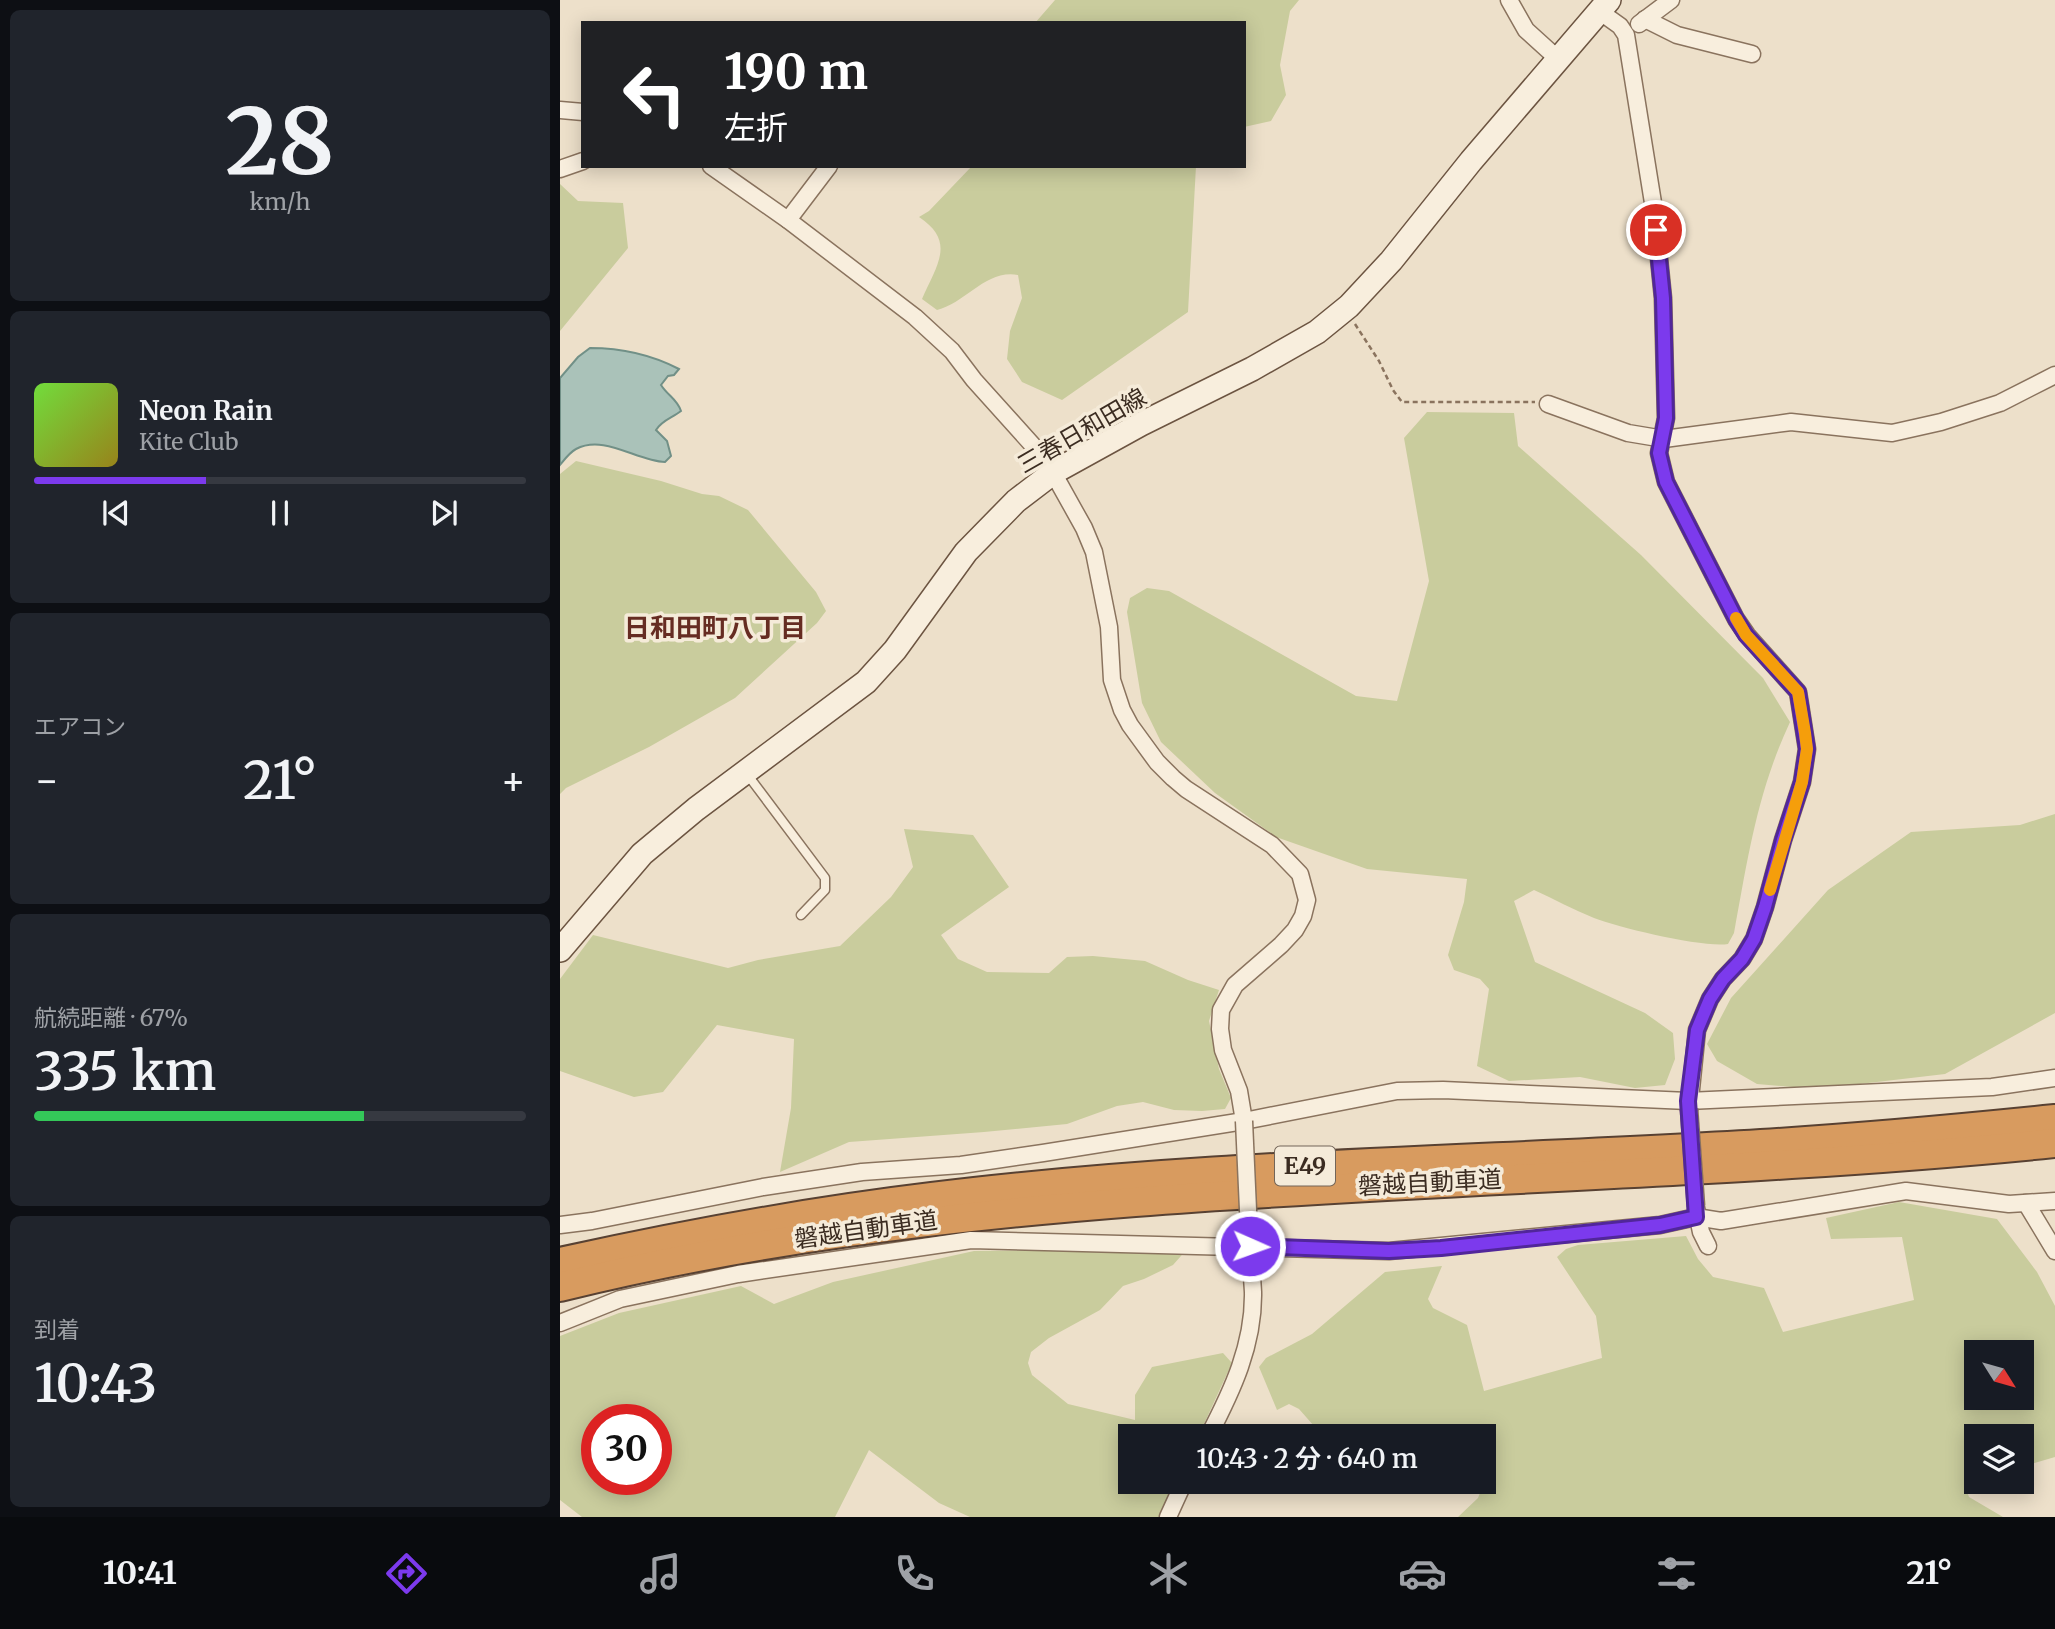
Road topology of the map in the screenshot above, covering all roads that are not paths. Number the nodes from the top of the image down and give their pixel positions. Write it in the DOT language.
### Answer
graph roads {
  1 [pos="1509,0"];
  2 [pos="1671,0"];
  3 [pos="1604,5"];
  4 [pos="1645,19"];
  5 [pos="1626,35"];
  6 [pos="1752,54"];
  7 [pos="1558,60"];
  8 [pos="560,110"];
  9 [pos="581,112"];
  10 [pos="581,162"];
  11 [pos="714,168"];
  12 [pos="827,168"];
  13 [pos="560,169"];
  14 [pos="788,220"];
  15 [pos="2055,375"];
  16 [pos="1548,404"];
  17 [pos="1664,439"];
  18 [pos="1054,472"];
  19 [pos="746,772"];
  20 [pos="801,915"];
  21 [pos="560,950"];
  22 [pos="2055,1077"];
  23 [pos="1688,1105"];
  24 [pos="2055,1119"];
  25 [pos="1244,1121"];
  26 [pos="2055,1143"];
  27 [pos="2055,1201"];
  28 [pos="2026,1203"];
  29 [pos="1696,1212"];
  30 [pos="560,1225"];
  31 [pos="1249,1239"];
  32 [pos="1708,1246"];
  33 [pos="2055,1251"];
  34 [pos="560,1262"];
  35 [pos="560,1287"];
  36 [pos="560,1323"];
  37 [pos="1215,1424"];
  38 [pos="1179,1494"];
  39 [pos="1168,1517"];
  1 -- 7 [label="street"];
  2 -- 4 [label="street"];
  3 -- 5 [label="street"];
  3 -- 7 [label="main road, 三春日和田線"];
  4 -- 5 [label="street"];
  4 -- 6 [label="street"];
  5 -- 17 [label="street"];
  7 -- 18 [label="main road, 三春日和田線"];
  8 -- 9 [label="street"];
  10 -- 13 [label="street"];
  11 -- 14 [label="street"];
  12 -- 14 [label="street"];
  14 -- 18 [label="street"];
  15 -- 17 [label="street"];
  16 -- 17 [label="street"];
  17 -- 23 [label="street"];
  18 -- 19 [label="main road, 三春日和田線"];
  18 -- 25 [label="street"];
  19 -- 20 [label="lane"];
  19 -- 21 [label="main road, 三春日和田線"];
  22 -- 23 [label="street"];
  23 -- 25 [label="street"];
  23 -- 29 [label="street, bridge"];
  24 -- 34 [label="highway, 磐越自動車道 / E49"];
  25 -- 30 [label="street"];
  25 -- 31 [label="street, bridge"];
  26 -- 35 [label="highway, 磐越自動車道 / E49"];
  27 -- 28 [label="street"];
  28 -- 29 [label="street"];
  28 -- 33 [label="street"];
  29 -- 31 [label="street"];
  29 -- 32 [label="street"];
  31 -- 36 [label="street"];
  31 -- 37 [label="street"];
  38 -- 39 [label="street"];
}
